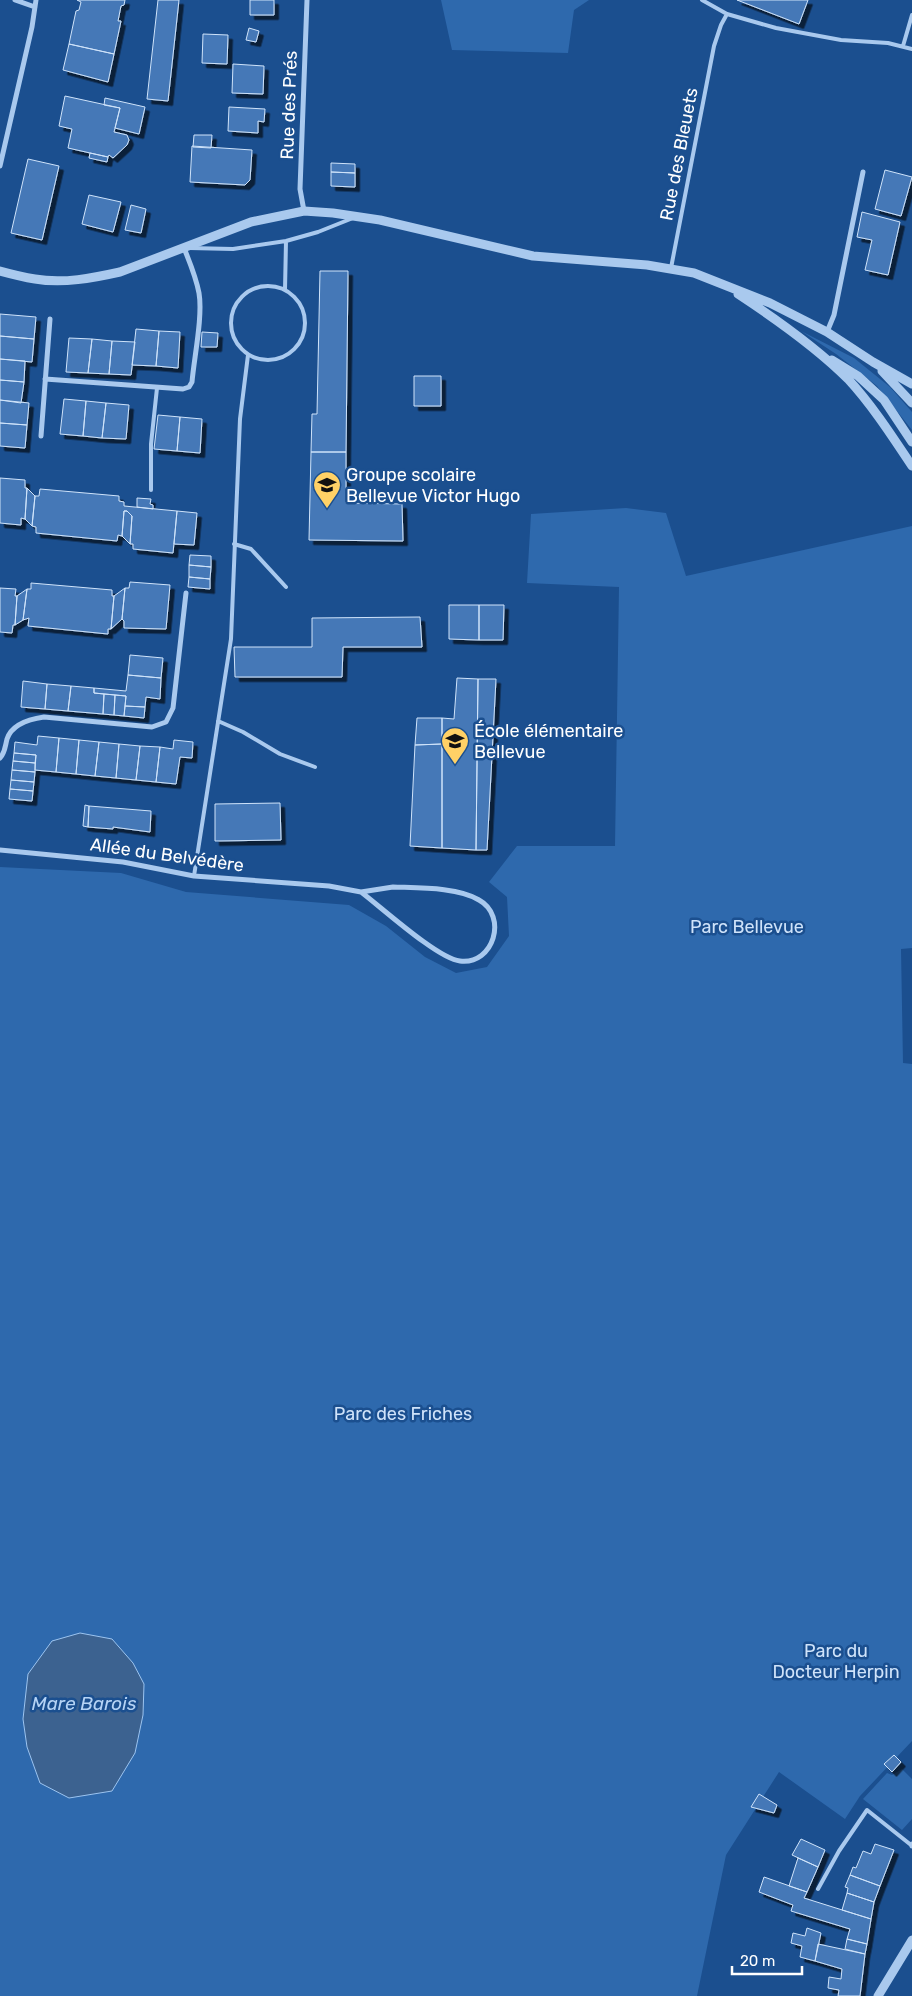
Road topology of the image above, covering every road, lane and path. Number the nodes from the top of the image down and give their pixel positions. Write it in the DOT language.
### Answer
graph roads {
  1 [pos="15,0"];
  2 [pos="36,0"];
  3 [pos="307,0"];
  4 [pos="702,0"];
  5 [pos="35,7"];
  6 [pos="727,14"];
  7 [pos="912,15"];
  8 [pos="903,46"];
  9 [pos="912,49"];
  10 [pos="0,166"];
  11 [pos="863,172"];
  12 [pos="304,211"];
  13 [pos="357,216"];
  14 [pos="286,240"];
  15 [pos="184,248"];
  16 [pos="671,268"];
  17 [pos="0,271"];
  18 [pos="723,284"];
  19 [pos="285,290"];
  20 [pos="50,319"];
  21 [pos="828,332"];
  22 [pos="807,344"];
  23 [pos="248,355"];
  24 [pos="873,362"];
  25 [pos="45,379"];
  26 [pos="912,384"];
  27 [pos="157,388"];
  28 [pos="912,403"];
  29 [pos="40,436"];
  30 [pos="912,442"];
  31 [pos="912,466"];
  32 [pos="152,490"];
  33 [pos="234,544"];
  34 [pos="286,587"];
  35 [pos="186,593"];
  36 [pos="218,722"];
  37 [pos="0,758"];
  38 [pos="315,767"];
  39 [pos="0,850"];
  40 [pos="194,876"];
  41 [pos="361,892"];
  42 [pos="912,1845"];
  43 [pos="818,1889"];
  44 [pos="912,1940"];
  45 [pos="878,1996"];
  1 -- 5 [label="street"];
  2 -- 5 [label="street"];
  3 -- 12 [label="street, Rue des Prés"];
  4 -- 6 [label="lane"];
  5 -- 10 [label="street"];
  6 -- 8 [label="lane"];
  6 -- 16 [label="lane, Rue des Bleuets"];
  7 -- 8 [label="lane"];
  8 -- 9 [label="lane"];
  11 -- 21 [label="street"];
  12 -- 13 [label="street"];
  12 -- 15 [label="street"];
  13 -- 14 [label="lane"];
  13 -- 16 [label="street"];
  14 -- 15 [label="lane"];
  14 -- 19 [label="lane"];
  15 -- 17 [label="street"];
  15 -- 27 [label="street"];
  16 -- 18 [label="street"];
  18 -- 21 [label="street"];
  18 -- 22 [label="street"];
  19 -- 23 [label="lane"];
  19 -- 23 [label="lane"];
  20 -- 25 [label="street"];
  21 -- 24 [label="street"];
  22 -- 30 [label="street"];
  22 -- 31 [label="street"];
  23 -- 33 [label="lane"];
  24 -- 26 [label="street"];
  24 -- 28 [label="street"];
  25 -- 27 [label="street"];
  25 -- 29 [label="street"];
  27 -- 32 [label="lane"];
  33 -- 34 [label="lane"];
  33 -- 36 [label="lane"];
  35 -- 37 [label="street"];
  36 -- 38 [label="lane"];
  36 -- 40 [label="lane"];
  39 -- 40 [label="street, Allée du Belvédère"];
  40 -- 41 [label="street, Allée du Belvédère"];
  41 -- 41 [label="street, Allée du Belvédère"];
  42 -- 43 [label="lane"];
  44 -- 45 [label="street"];
}
